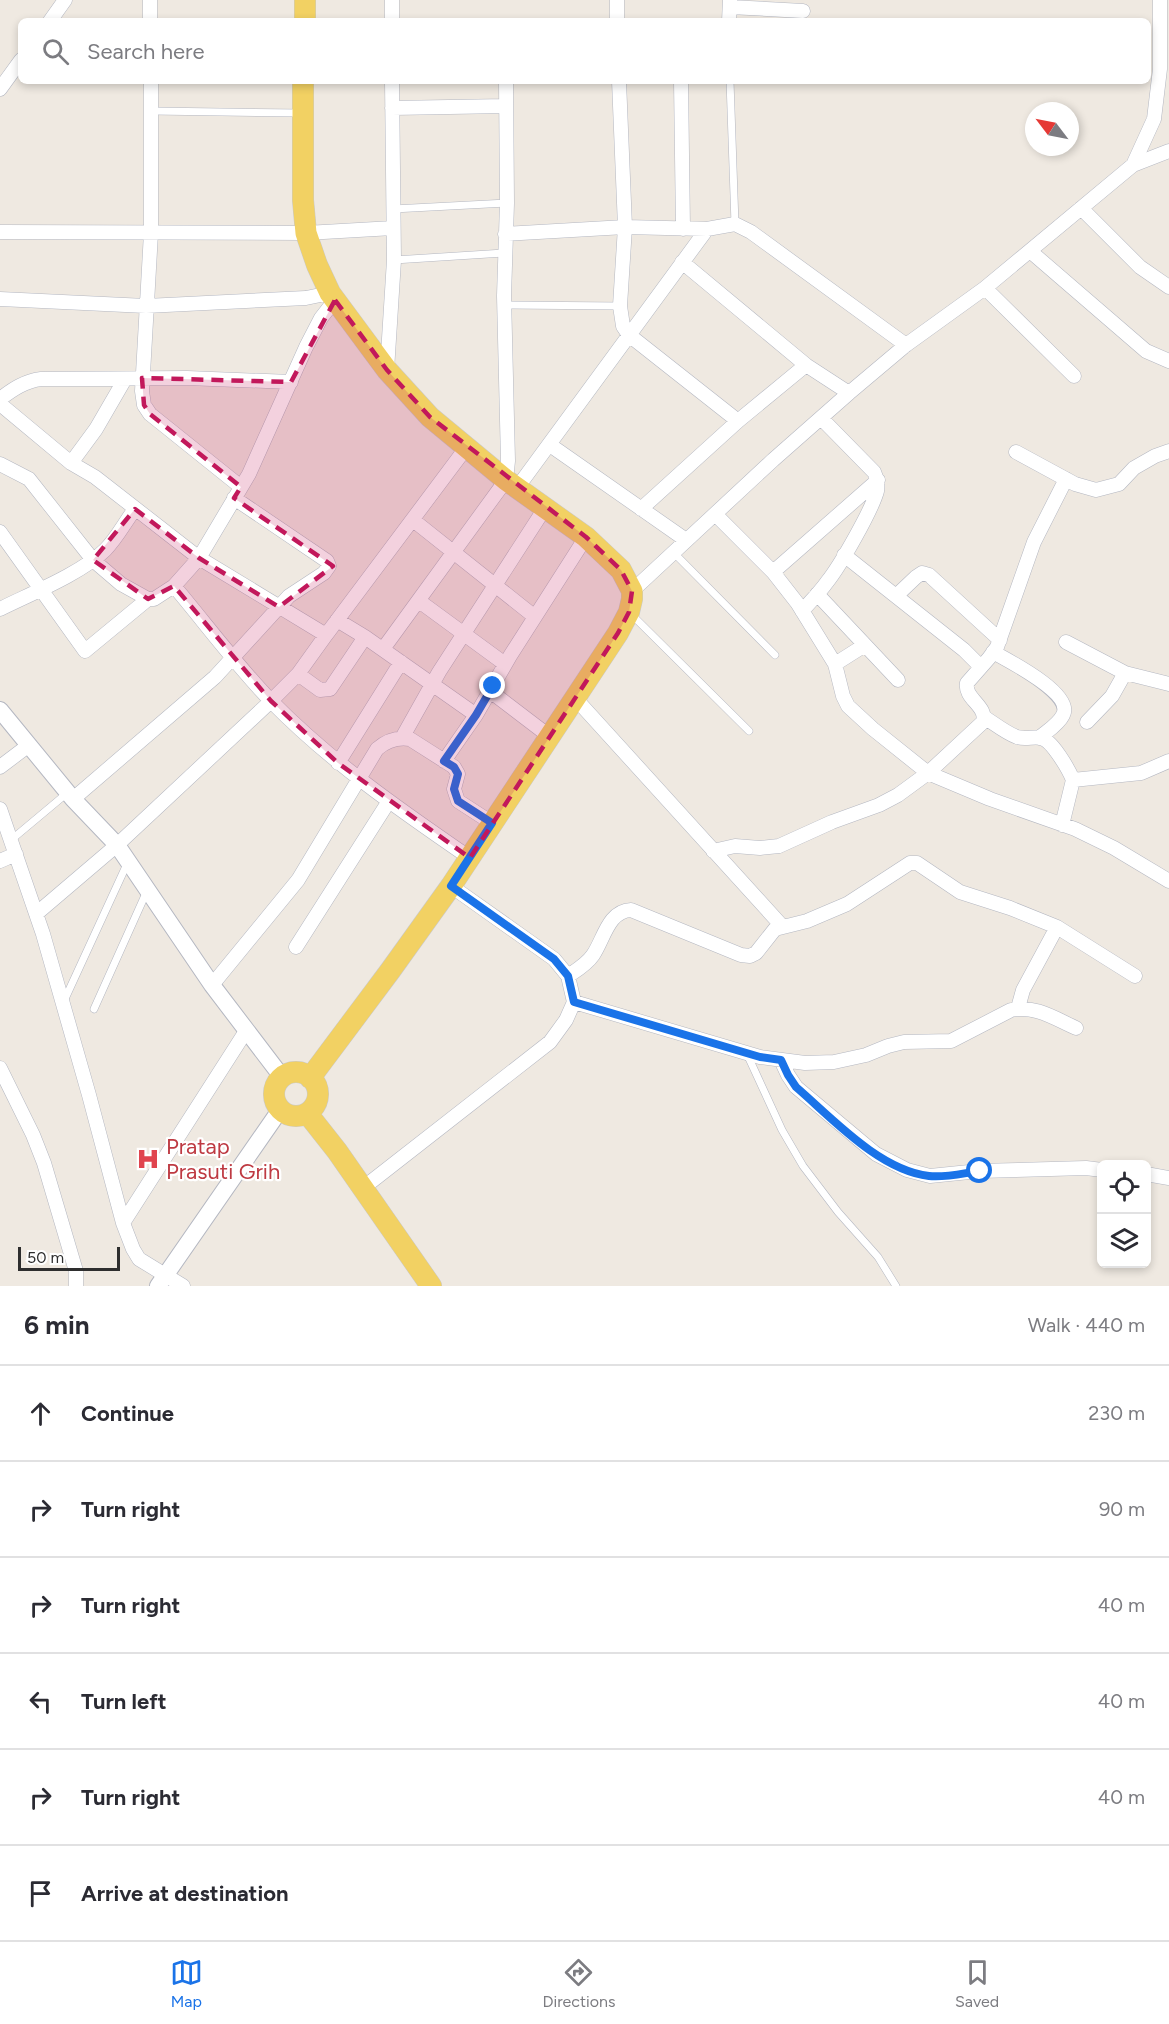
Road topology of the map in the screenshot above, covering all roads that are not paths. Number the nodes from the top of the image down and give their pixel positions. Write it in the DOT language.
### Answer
graph roads {
  1 [pos="65,0"];
  2 [pos="150,0"];
  3 [pos="306,0"];
  4 [pos="392,0"];
  5 [pos="617,0"];
  6 [pos="1160,0"];
  7 [pos="729,9"];
  8 [pos="803,11"];
  9 [pos="52,18"];
  10 [pos="150,18"];
  11 [pos="305,18"];
  12 [pos="392,18"];
  13 [pos="617,18"];
  14 [pos="18,64"];
  15 [pos="151,84"];
  16 [pos="303,84"];
  17 [pos="392,84"];
  18 [pos="506,84"];
  19 [pos="619,84"];
  20 [pos="681,84"];
  21 [pos="730,84"];
  22 [pos="0,89"];
  23 [pos="506,106"];
  24 [pos="392,108"];
  25 [pos="152,111"];
  26 [pos="302,113"];
  27 [pos="1169,151"];
  28 [pos="1133,165"];
  29 [pos="507,203"];
  30 [pos="1081,208"];
  31 [pos="393,209"];
  32 [pos="735,224"];
  33 [pos="625,227"];
  34 [pos="393,228"];
  35 [pos="683,229"];
  36 [pos="707,229"];
  37 [pos="0,231"];
  38 [pos="150,233"];
  39 [pos="306,233"];
  40 [pos="505,234"];
  41 [pos="1030,250"];
  42 [pos="504,253"];
  43 [pos="394,260"];
  44 [pos="682,262"];
  45 [pos="1169,286"];
  46 [pos="985,288"];
  47 [pos="333,297"];
  48 [pos="0,299"];
  49 [pos="504,305"];
  50 [pos="146,306"];
  51 [pos="620,306"];
  52 [pos="629,335"];
  53 [pos="906,345"];
  54 [pos="1169,362"];
  55 [pos="806,365"];
  56 [pos="387,370"];
  57 [pos="1074,376"];
  58 [pos="142,378"];
  59 [pos="125,379"];
  60 [pos="291,382"];
  61 [pos="849,393"];
  62 [pos="0,399"];
  63 [pos="0,404"];
  64 [pos="821,418"];
  65 [pos="738,421"];
  66 [pos="550,445"];
  67 [pos="466,448"];
  68 [pos="1169,451"];
  69 [pos="1016,452"];
  70 [pos="71,463"];
  71 [pos="0,464"];
  72 [pos="1066,479"];
  73 [pos="878,480"];
  74 [pos="512,484"];
  75 [pos="238,492"];
  76 [pos="545,508"];
  77 [pos="135,509"];
  78 [pos="641,509"];
  79 [pos="715,514"];
  80 [pos="413,520"];
  81 [pos="0,532"];
  82 [pos="586,537"];
  83 [pos="686,540"];
  84 [pos="453,553"];
  85 [pos="674,553"];
  86 [pos="844,555"];
  87 [pos="199,558"];
  88 [pos="93,560"];
  89 [pos="773,572"];
  90 [pos="174,586"];
  91 [pos="495,586"];
  92 [pos="40,590"];
  93 [pos="817,594"];
  94 [pos="896,596"];
  95 [pos="148,599"];
  96 [pos="419,601"];
  97 [pos="630,602"];
  98 [pos="279,607"];
  99 [pos="0,609"];
  100 [pos="802,611"];
  101 [pos="535,617"];
  102 [pos="337,620"];
  103 [pos="464,634"];
  104 [pos="326,635"];
  105 [pos="365,637"];
  106 [pos="1066,642"];
  107 [pos="865,645"];
  108 [pos="997,646"];
  109 [pos="383,649"];
  110 [pos="775,655"];
  111 [pos="234,657"];
  112 [pos="401,662"];
  113 [pos="506,664"];
  114 [pos="835,664"];
  115 [pos="981,667"];
  116 [pos="1125,673"];
  117 [pos="298,674"];
  118 [pos="898,680"];
  119 [pos="433,683"];
  120 [pos="1169,684"];
  121 [pos="490,691"];
  122 [pos="575,698"];
  123 [pos="271,701"];
  124 [pos="0,710"];
  125 [pos="476,715"];
  126 [pos="984,717"];
  127 [pos="1087,722"];
  128 [pos="748,730"];
  129 [pos="549,736"];
  130 [pos="402,738"];
  131 [pos="1039,738"];
  132 [pos="28,745"];
  133 [pos="444,761"];
  134 [pos="1169,761"];
  135 [pos="338,763"];
  136 [pos="0,767"];
  137 [pos="928,773"];
  138 [pos="360,777"];
  139 [pos="1073,780"];
  140 [pos="70,796"];
  141 [pos="389,801"];
  142 [pos="0,809"];
  143 [pos="492,823"];
  144 [pos="1062,825"];
  145 [pos="11,840"];
  146 [pos="117,845"];
  147 [pos="713,851"];
  148 [pos="16,855"];
  149 [pos="470,858"];
  150 [pos="0,861"];
  151 [pos="128,861"];
  152 [pos="1169,881"];
  153 [pos="451,886"];
  154 [pos="148,889"];
  155 [pos="36,914"];
  156 [pos="782,926"];
  157 [pos="1057,927"];
  158 [pos="296,947"];
  159 [pos="568,976"];
  160 [pos="1135,976"];
  161 [pos="212,985"];
  162 [pos="574,1002"];
  163 [pos="63,1004"];
  164 [pos="1018,1008"];
  165 [pos="94,1010"];
  166 [pos="1076,1028"];
  167 [pos="246,1031"];
  168 [pos="747,1054"];
  169 [pos="781,1060"];
  170 [pos="0,1068"];
  171 [pos="282,1077"];
  172 [pos="310,1078"];
  173 [pos="280,1110"];
  174 [pos="307,1113"];
  175 [pos="1097,1169"];
  176 [pos="1151,1175"];
  177 [pos="1169,1178"];
  178 [pos="363,1188"];
  179 [pos="123,1223"];
  180 [pos="162,1281"];
  181 [pos="76,1286"];
  182 [pos="183,1286"];
  183 [pos="430,1286"];
  184 [pos="896,1286"];
  1 -- 9 [label="street"];
  2 -- 10 [label="street"];
  3 -- 11 [label="main road"];
  4 -- 12 [label="street"];
  5 -- 13 [label="street"];
  6 -- 28 [label="street"];
  7 -- 8 [label="street"];
  14 -- 22 [label="street"];
  15 -- 25 [label="street"];
  16 -- 26 [label="main road"];
  17 -- 24 [label="street"];
  18 -- 23 [label="street"];
  19 -- 33 [label="street"];
  20 -- 35 [label="street"];
  21 -- 32 [label="lane"];
  23 -- 24 [label="street"];
  23 -- 29 [label="street"];
  24 -- 31 [label="street"];
  25 -- 26 [label="lane"];
  25 -- 38 [label="street"];
  26 -- 39 [label="main road"];
  27 -- 28 [label="street"];
  28 -- 30 [label="street"];
  29 -- 31 [label="lane"];
  29 -- 40 [label="street"];
  30 -- 41 [label="street"];
  30 -- 45 [label="street"];
  31 -- 34 [label="street"];
  32 -- 36 [label="street"];
  32 -- 53 [label="street"];
  33 -- 35 [label="street"];
  33 -- 40 [label="street"];
  33 -- 51 [label="street"];
  34 -- 39 [label="street"];
  34 -- 43 [label="street"];
  35 -- 36 [label="street"];
  36 -- 44 [label="street"];
  37 -- 38 [label="street"];
  38 -- 39 [label="street"];
  38 -- 50 [label="street"];
  39 -- 47 [label="main road"];
  40 -- 42 [label="street"];
  41 -- 46 [label="street"];
  41 -- 54 [label="street"];
  42 -- 43 [label="lane"];
  42 -- 49 [label="street"];
  43 -- 56 [label="street"];
  44 -- 52 [label="street"];
  44 -- 55 [label="street"];
  46 -- 53 [label="street"];
  46 -- 57 [label="street"];
  47 -- 50 [label="street"];
  47 -- 56 [label="main road"];
  47 -- 60 [label="street"];
  48 -- 50 [label="street"];
  49 -- 51 [label="lane"];
  49 -- 74 [label="street"];
  50 -- 58 [label="street"];
  51 -- 52 [label="street"];
  52 -- 65 [label="street"];
  52 -- 66 [label="street"];
  53 -- 61 [label="street"];
  55 -- 61 [label="street"];
  55 -- 65 [label="street"];
  56 -- 67 [label="main road"];
  58 -- 59 [label="street"];
  58 -- 60 [label="street"];
  58 -- 75 [label="street"];
  59 -- 62 [label="street"];
  59 -- 70 [label="street"];
  60 -- 75 [label="street"];
  61 -- 64 [label="street"];
  63 -- 70 [label="street"];
  64 -- 73 [label="street"];
  64 -- 79 [label="street"];
  65 -- 78 [label="street"];
  66 -- 74 [label="street"];
  66 -- 78 [label="street"];
  67 -- 74 [label="main road"];
  67 -- 80 [label="street"];
  68 -- 72 [label="street"];
  69 -- 72 [label="street"];
  70 -- 77 [label="street"];
  71 -- 88 [label="street"];
  72 -- 108 [label="street"];
  73 -- 86 [label="street"];
  73 -- 89 [label="street"];
  74 -- 76 [label="main road"];
  74 -- 84 [label="street"];
  75 -- 87 [label="street"];
  75 -- 98 [label="street"];
  76 -- 82 [label="main road"];
  76 -- 91 [label="street"];
  77 -- 87 [label="street"];
  77 -- 88 [label="street"];
  78 -- 83 [label="street"];
  79 -- 83 [label="street"];
  79 -- 89 [label="street"];
  80 -- 84 [label="street"];
  80 -- 102 [label="street"];
  81 -- 92 [label="street"];
  82 -- 97 [label="main road"];
  82 -- 101 [label="street"];
  83 -- 85 [label="street"];
  84 -- 91 [label="street"];
  84 -- 96 [label="street"];
  85 -- 97 [label="street"];
  85 -- 110 [label="lane"];
  86 -- 93 [label="street"];
  86 -- 94 [label="street"];
  87 -- 90 [label="street"];
  87 -- 98 [label="street"];
  88 -- 92 [label="street"];
  88 -- 95 [label="street"];
  89 -- 100 [label="street"];
  90 -- 95 [label="street"];
  90 -- 111 [label="street"];
  91 -- 101 [label="street"];
  91 -- 103 [label="street"];
  92 -- 95 [label="street"];
  92 -- 99 [label="street"];
  93 -- 100 [label="street"];
  93 -- 107 [label="street"];
  94 -- 108 [label="street"];
  94 -- 115 [label="street"];
  96 -- 103 [label="street"];
  96 -- 109 [label="street"];
  97 -- 122 [label="main road"];
  97 -- 128 [label="lane"];
  98 -- 104 [label="street"];
  98 -- 111 [label="street"];
  100 -- 114 [label="street"];
  101 -- 113 [label="street"];
  102 -- 104 [label="street"];
  102 -- 105 [label="street"];
  103 -- 113 [label="street"];
  103 -- 119 [label="street"];
  104 -- 117 [label="street"];
  105 -- 109 [label="street"];
  105 -- 117 [label="street"];
  106 -- 116 [label="street"];
  107 -- 114 [label="street"];
  107 -- 118 [label="street"];
  108 -- 115 [label="street"];
  108 -- 131 [label="street"];
  109 -- 112 [label="street"];
  111 -- 123 [label="street"];
  111 -- 140 [label="street"];
  112 -- 119 [label="street"];
  112 -- 135 [label="street"];
  113 -- 121 [label="street"];
  114 -- 137 [label="street"];
  115 -- 126 [label="street"];
  116 -- 120 [label="street"];
  116 -- 127 [label="street"];
  117 -- 123 [label="street"];
  119 -- 125 [label="street"];
  119 -- 130 [label="street"];
  121 -- 125 [label="street"];
  121 -- 129 [label="street"];
  122 -- 129 [label="main road"];
  122 -- 147 [label="street"];
  123 -- 135 [label="street"];
  123 -- 146 [label="street"];
  124 -- 132 [label="street"];
  125 -- 133 [label="street"];
  126 -- 131 [label="street"];
  126 -- 137 [label="street"];
  129 -- 143 [label="main road"];
  130 -- 133 [label="street"];
  130 -- 138 [label="street"];
  131 -- 139 [label="street"];
  132 -- 136 [label="street"];
  132 -- 140 [label="street"];
  133 -- 143 [label="street"];
  134 -- 139 [label="street"];
  135 -- 138 [label="street"];
  137 -- 144 [label="street"];
  137 -- 147 [label="street"];
  138 -- 141 [label="street"];
  138 -- 161 [label="street"];
  139 -- 144 [label="street"];
  140 -- 145 [label="lane"];
  140 -- 146 [label="street"];
  141 -- 149 [label="street"];
  141 -- 158 [label="street"];
  142 -- 145 [label="street"];
  143 -- 149 [label="main road"];
  144 -- 152 [label="street"];
  145 -- 148 [label="street"];
  146 -- 151 [label="street"];
  146 -- 155 [label="street"];
  147 -- 156 [label="street"];
  148 -- 150 [label="street"];
  148 -- 155 [label="street"];
  149 -- 153 [label="main road"];
  151 -- 154 [label="street"];
  151 -- 163 [label="lane"];
  153 -- 159 [label="street"];
  153 -- 172 [label="main road"];
  154 -- 161 [label="street"];
  154 -- 165 [label="lane"];
  155 -- 163 [label="street"];
  156 -- 157 [label="street"];
  156 -- 159 [label="street"];
  157 -- 160 [label="street"];
  157 -- 164 [label="street"];
  159 -- 162 [label="street"];
  161 -- 167 [label="street"];
  162 -- 168 [label="street"];
  162 -- 178 [label="street"];
  163 -- 179 [label="street"];
  164 -- 166 [label="street"];
  164 -- 169 [label="street"];
  167 -- 171 [label="street"];
  167 -- 179 [label="street"];
  168 -- 169 [label="street"];
  168 -- 184 [label="lane"];
  169 -- 175 [label="street"];
  170 -- 181 [label="street"];
  171 -- 172 [label="main road"];
  171 -- 173 [label="main road"];
  172 -- 174 [label="main road"];
  173 -- 174 [label="main road"];
  173 -- 180 [label="street"];
  174 -- 178 [label="main road"];
  176 -- 177 [label="street"];
  178 -- 183 [label="main road"];
  179 -- 180 [label="street"];
  180 -- 182 [label="street"];
}
